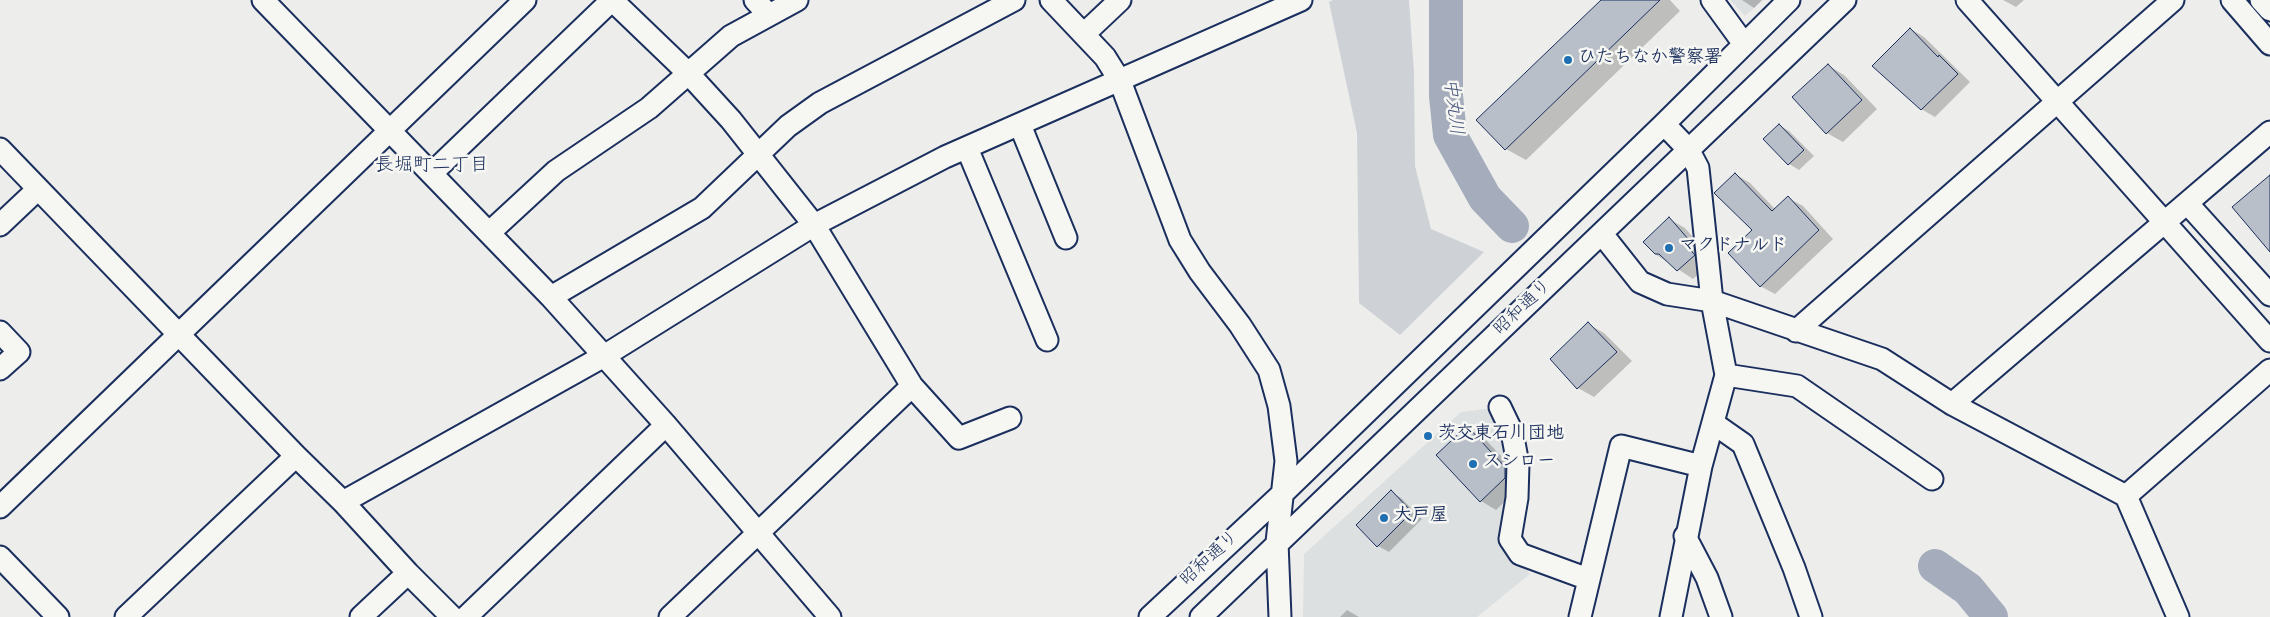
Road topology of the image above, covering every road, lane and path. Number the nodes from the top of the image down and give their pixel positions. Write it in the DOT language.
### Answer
graph roads {
  1 [pos="263,0"];
  2 [pos="525,0"];
  3 [pos="612,0"];
  4 [pos="796,0"];
  5 [pos="1014,0"];
  6 [pos="1051,0"];
  7 [pos="1120,0"];
  8 [pos="1301,0"];
  9 [pos="1712,0"];
  10 [pos="1789,0"];
  11 [pos="1845,0"];
  12 [pos="1968,0"];
  13 [pos="2173,0"];
  14 [pos="2232,0"];
  15 [pos="2261,0"];
  16 [pos="762,8"];
  17 [pos="2270,10"];
  18 [pos="1084,34"];
  19 [pos="1744,44"];
  20 [pos="2270,44"];
  21 [pos="688,73"];
  22 [pos="1120,81"];
  23 [pos="2059,102"];
  24 [pos="1664,124"];
  25 [pos="1020,125"];
  26 [pos="390,132"];
  27 [pos="2270,132"];
  28 [pos="967,148"];
  29 [pos="0,149"];
  30 [pos="1688,149"];
  31 [pos="758,154"];
  32 [pos="432,173"];
  33 [pos="38,188"];
  34 [pos="2187,203"];
  35 [pos="2165,223"];
  36 [pos="0,225"];
  37 [pos="814,225"];
  38 [pos="490,232"];
  39 [pos="1602,234"];
  40 [pos="1066,238"];
  41 [pos="2270,295"];
  42 [pos="551,297"];
  43 [pos="1712,301"];
  44 [pos="1796,331"];
  45 [pos="0,332"];
  46 [pos="179,335"];
  47 [pos="1047,340"];
  48 [pos="2270,341"];
  49 [pos="604,356"];
  50 [pos="0,369"];
  51 [pos="2270,370"];
  52 [pos="1726,374"];
  53 [pos="912,386"];
  54 [pos="1952,404"];
  55 [pos="1500,407"];
  56 [pos="1010,418"];
  57 [pos="1713,423"];
  58 [pos="666,425"];
  59 [pos="296,456"];
  60 [pos="1701,466"];
  61 [pos="1932,479"];
  62 [pos="1281,495"];
  63 [pos="2126,496"];
  64 [pos="343,502"];
  65 [pos="0,507"];
  66 [pos="759,533"];
  67 [pos="1686,536"];
  68 [pos="1277,542"];
  69 [pos="0,557"];
  70 [pos="408,574"];
  71 [pos="1588,579"];
  72 [pos="58,617"];
  73 [pos="126,617"];
  74 [pos="361,617"];
  75 [pos="452,617"];
  76 [pos="466,617"];
  77 [pos="670,617"];
  78 [pos="830,617"];
  79 [pos="1150,617"];
  80 [pos="1201,617"];
  81 [pos="1280,617"];
  82 [pos="1580,617"];
  83 [pos="1671,617"];
  84 [pos="1721,617"];
  85 [pos="1811,617"];
  86 [pos="2178,617"];
  1 -- 26 [label="street"];
  2 -- 26 [label="street"];
  3 -- 21 [label="street"];
  3 -- 32 [label="street"];
  4 -- 16 [label="street"];
  5 -- 31 [label="street"];
  6 -- 18 [label="street"];
  7 -- 18 [label="street"];
  8 -- 22 [label="street"];
  9 -- 19 [label="street"];
  10 -- 19 [label="street, 昭和通り"];
  11 -- 30 [label="street, 昭和通り"];
  12 -- 23 [label="street"];
  13 -- 23 [label="street"];
  14 -- 20 [label="street"];
  15 -- 17 [label="street"];
  16 -- 21 [label="street"];
  18 -- 22 [label="street"];
  19 -- 24 [label="street, 昭和通り"];
  21 -- 31 [label="street"];
  21 -- 38 [label="street"];
  22 -- 25 [label="street"];
  22 -- 62 [label="street"];
  23 -- 35 [label="street"];
  23 -- 44 [label="street"];
  24 -- 30 [label="street"];
  24 -- 62 [label="street, 昭和通り"];
  25 -- 28 [label="street"];
  25 -- 40 [label="street"];
  26 -- 32 [label="street"];
  26 -- 46 [label="street"];
  27 -- 34 [label="street"];
  28 -- 37 [label="street"];
  28 -- 47 [label="street"];
  29 -- 33 [label="street"];
  30 -- 39 [label="street, 昭和通り"];
  30 -- 43 [label="street"];
  31 -- 37 [label="street"];
  31 -- 42 [label="street"];
  32 -- 38 [label="street"];
  33 -- 36 [label="street"];
  33 -- 46 [label="street"];
  34 -- 35 [label="street"];
  34 -- 41 [label="street"];
  35 -- 48 [label="street"];
  35 -- 54 [label="street"];
  37 -- 49 [label="street"];
  37 -- 53 [label="street"];
  38 -- 42 [label="street"];
  39 -- 43 [label="street"];
  39 -- 68 [label="street, 昭和通り"];
  42 -- 49 [label="street"];
  43 -- 44 [label="street"];
  43 -- 52 [label="street"];
  44 -- 54 [label="street"];
  45 -- 50 [label="street"];
  46 -- 59 [label="street"];
  46 -- 65 [label="street"];
  49 -- 58 [label="street"];
  49 -- 64 [label="street"];
  51 -- 63 [label="street"];
  52 -- 57 [label="street"];
  52 -- 61 [label="street"];
  53 -- 56 [label="street"];
  53 -- 66 [label="street"];
  54 -- 63 [label="street"];
  55 -- 71 [label="street"];
  57 -- 60 [label="street"];
  57 -- 85 [label="street"];
  58 -- 66 [label="street"];
  58 -- 76 [label="street"];
  59 -- 64 [label="street"];
  59 -- 73 [label="street"];
  60 -- 67 [label="street"];
  60 -- 71 [label="street"];
  62 -- 68 [label="street"];
  62 -- 79 [label="street, 昭和通り"];
  63 -- 86 [label="street"];
  64 -- 70 [label="street"];
  66 -- 77 [label="street"];
  66 -- 78 [label="street"];
  67 -- 83 [label="street"];
  67 -- 84 [label="street"];
  68 -- 80 [label="street, 昭和通り"];
  68 -- 81 [label="street"];
  69 -- 72 [label="street"];
  70 -- 74 [label="street"];
  70 -- 75 [label="street"];
  71 -- 82 [label="street"];
}
